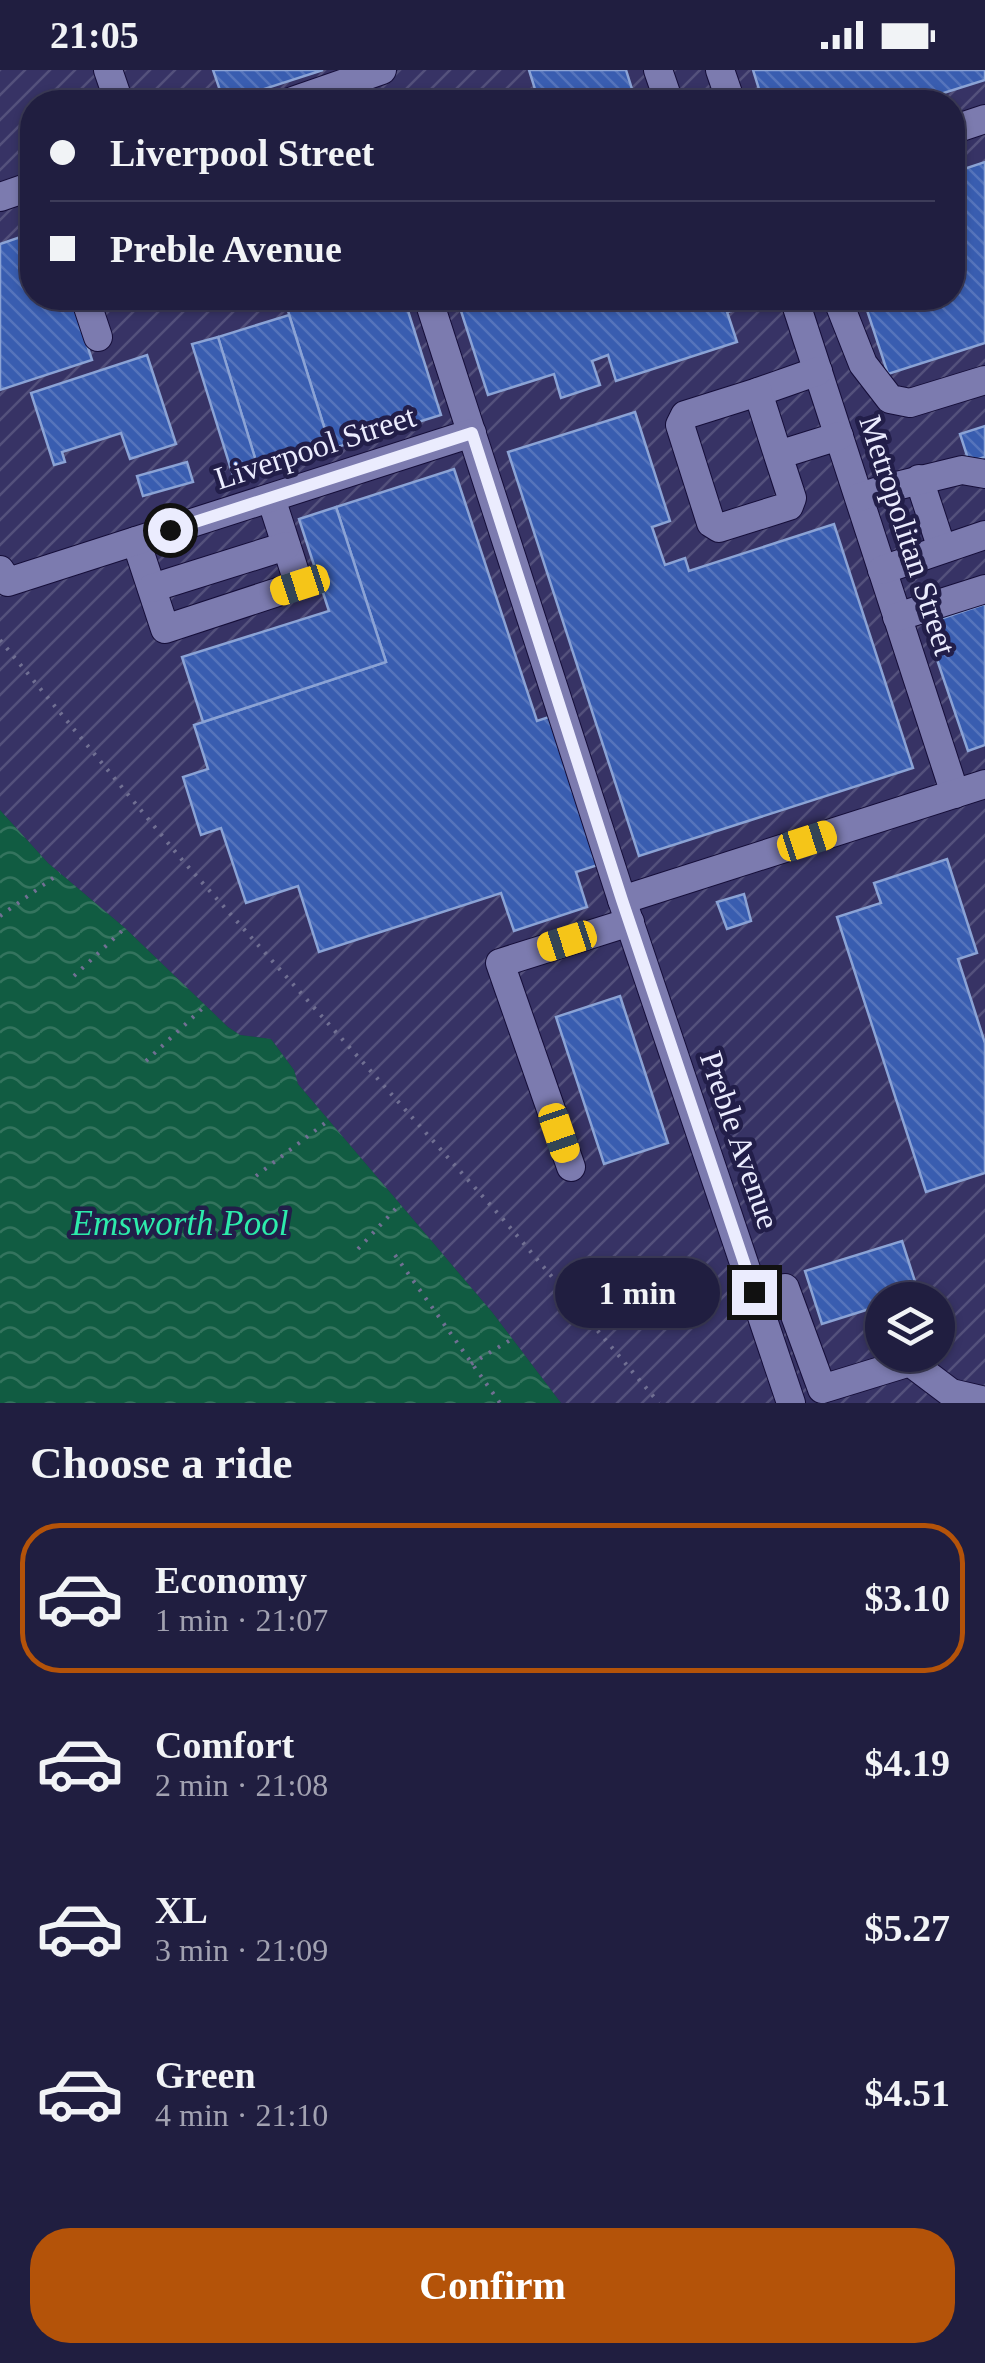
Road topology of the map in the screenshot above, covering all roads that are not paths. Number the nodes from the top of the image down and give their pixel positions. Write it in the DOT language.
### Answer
graph roads {
  1 [pos="365,80"];
  2 [pos="331,90"];
  3 [pos="90,310"];
  4 [pos="432,310"];
  5 [pos="798,310"];
  6 [pos="842,310"];
  7 [pos="98,337"];
  8 [pos="818,371"];
  9 [pos="985,380"];
  10 [pos="758,392"];
  11 [pos="472,433"];
  12 [pos="839,436"];
  13 [pos="778,455"];
  14 [pos="985,474"];
  15 [pos="919,480"];
  16 [pos="860,497"];
  17 [pos="271,498"];
  18 [pos="985,536"];
  19 [pos="136,541"];
  20 [pos="286,546"];
  21 [pos="942,549"];
  22 [pos="882,570"];
  23 [pos="4,576"];
  24 [pos="152,588"];
  25 [pos="985,589"];
  26 [pos="898,617"];
  27 [pos="985,784"];
  28 [pos="955,794"];
  29 [pos="626,911"];
  30 [pos="571,1167"];
  31 [pos="786,1288"];
  32 [pos="868,1372"];
  33 [pos="926,1372"];
  34 [pos="985,1401"];
  35 [pos="791,1403"];
  1 -- 2 [label="street"];
  3 -- 7 [label="street"];
  4 -- 11 [label="street, Preble Avenue"];
  5 -- 8 [label="street, Metropolitan Street"];
  6 -- 9 [label="street"];
  8 -- 10 [label="street"];
  8 -- 12 [label="street, Metropolitan Street"];
  10 -- 13 [label="street"];
  10 -- 13 [label="street"];
  11 -- 17 [label="street, Liverpool Street"];
  11 -- 29 [label="street, Preble Avenue"];
  12 -- 13 [label="street"];
  12 -- 16 [label="street, Metropolitan Street"];
  14 -- 15 [label="street"];
  15 -- 16 [label="street"];
  15 -- 21 [label="street"];
  16 -- 22 [label="street, Metropolitan Street"];
  17 -- 19 [label="street, Liverpool Street"];
  17 -- 20 [label="street"];
  18 -- 21 [label="street"];
  19 -- 23 [label="street, Liverpool Street"];
  19 -- 24 [label="street"];
  20 -- 24 [label="street"];
  20 -- 24 [label="street"];
  21 -- 22 [label="street"];
  22 -- 26 [label="street, Metropolitan Street"];
  25 -- 26 [label="street"];
  26 -- 28 [label="street, Metropolitan Street"];
  27 -- 28 [label="street"];
  28 -- 29 [label="street"];
  29 -- 30 [label="street"];
  29 -- 35 [label="street, Preble Avenue"];
  31 -- 32 [label="street"];
  33 -- 34 [label="street"];
}
